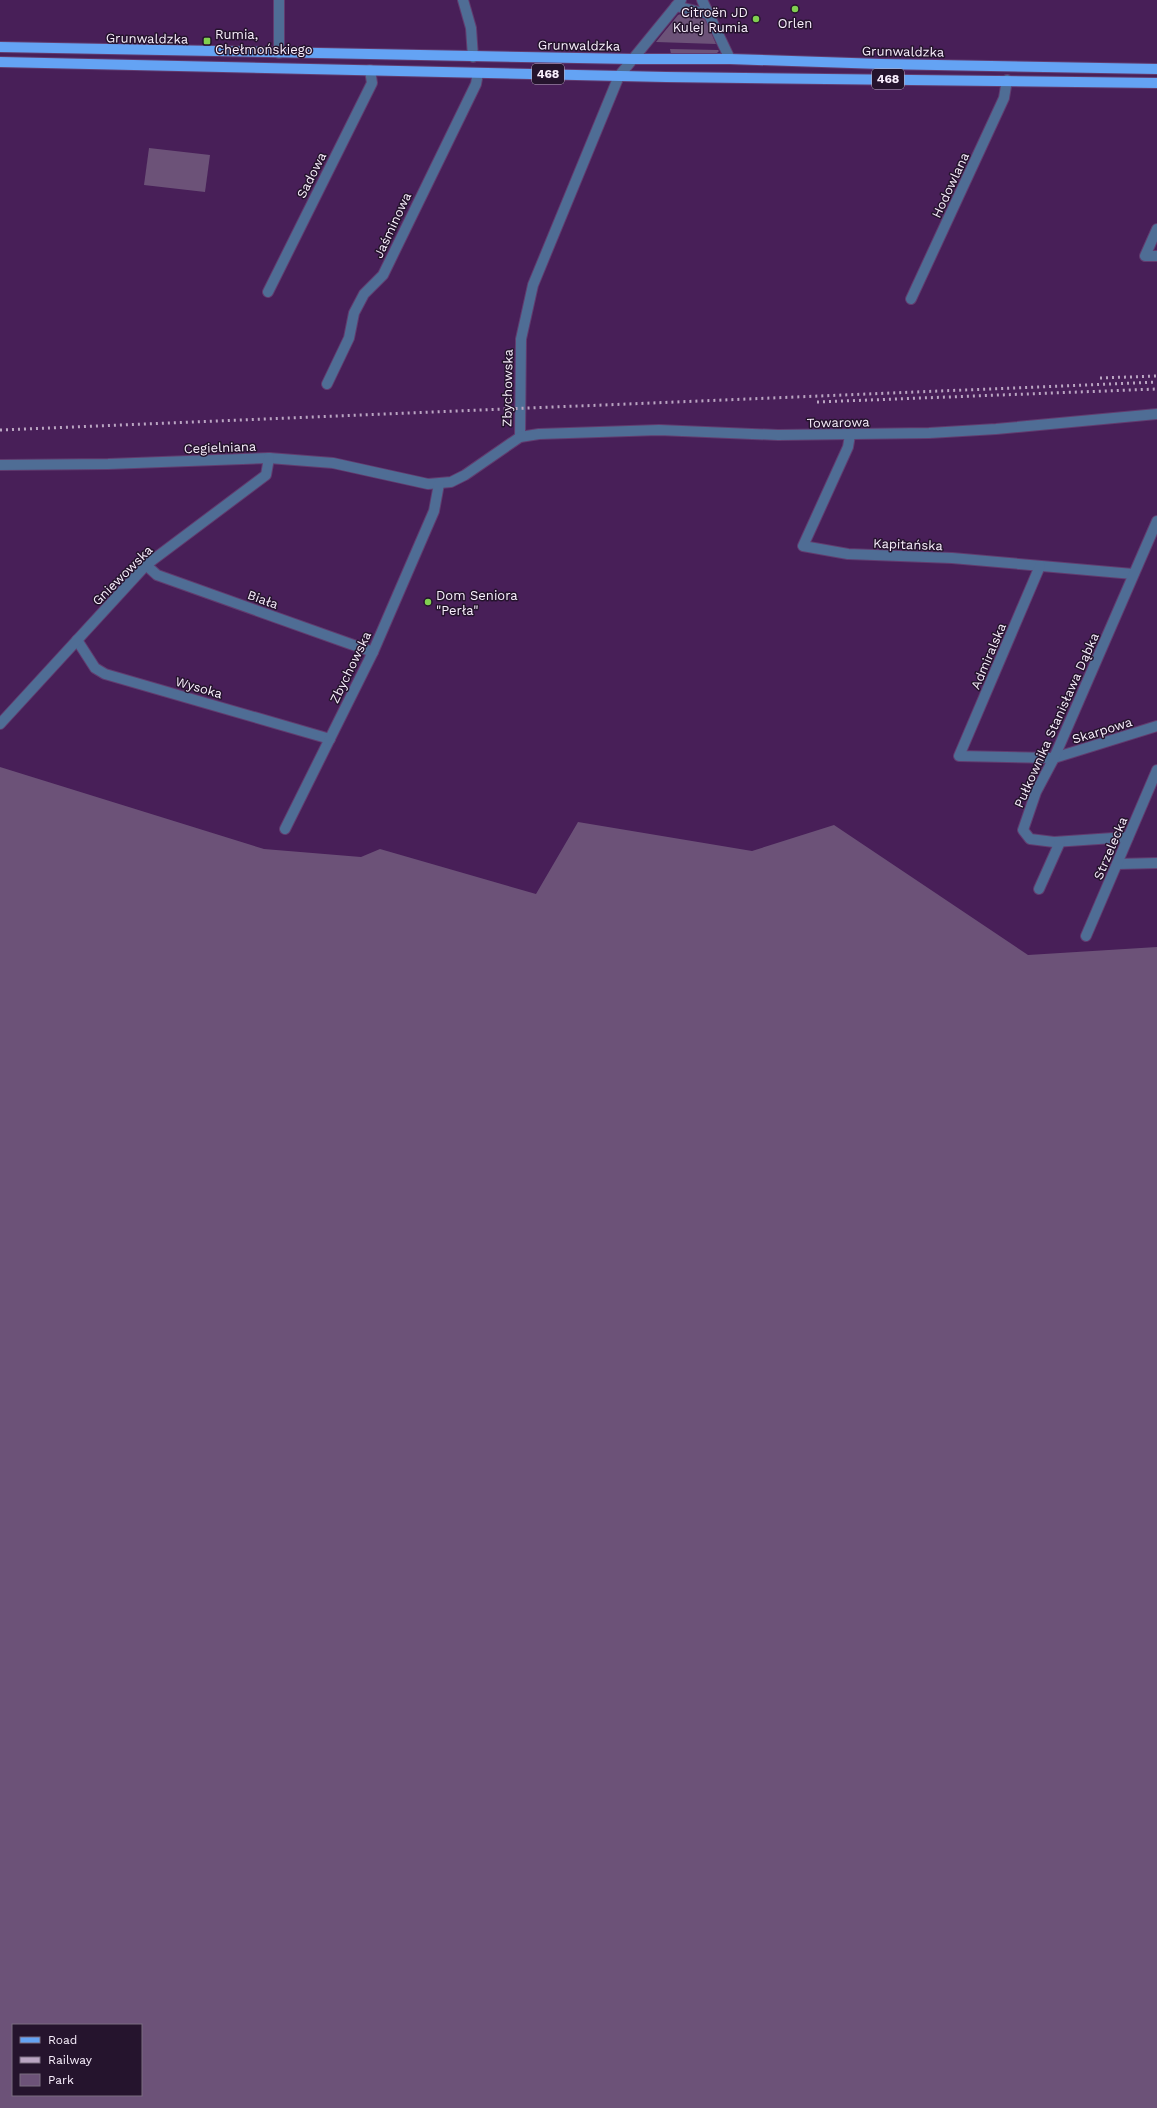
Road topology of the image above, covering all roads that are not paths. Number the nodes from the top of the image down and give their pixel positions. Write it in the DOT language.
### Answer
graph roads {
  1 [pos="279,0"];
  2 [pos="463,0"];
  3 [pos="702,0"];
  4 [pos="678,3"];
  5 [pos="707,14"];
  6 [pos="0,47"];
  7 [pos="279,53"];
  8 [pos="473,57"];
  9 [pos="633,59"];
  10 [pos="730,59"];
  11 [pos="0,62"];
  12 [pos="1157,69"];
  13 [pos="370,70"];
  14 [pos="478,73"];
  15 [pos="619,76"];
  16 [pos="1008,80"];
  17 [pos="1157,83"];
  18 [pos="1157,229"];
  19 [pos="1157,256"];
  20 [pos="268,292"];
  21 [pos="911,299"];
  22 [pos="327,384"];
  23 [pos="1157,414"];
  24 [pos="850,435"];
  25 [pos="520,437"];
  26 [pos="269,458"];
  27 [pos="0,465"];
  28 [pos="439,484"];
  29 [pos="1157,521"];
  30 [pos="146,566"];
  31 [pos="1040,566"];
  32 [pos="1133,574"];
  33 [pos="77,640"];
  34 [pos="373,652"];
  35 [pos="0,724"];
  36 [pos="1157,726"];
  37 [pos="330,739"];
  38 [pos="959,756"];
  39 [pos="1054,758"];
  40 [pos="1157,770"];
  41 [pos="285,829"];
  42 [pos="1128,837"];
  43 [pos="1060,842"];
  44 [pos="1157,863"];
  45 [pos="1117,864"];
  46 [pos="1039,889"];
  47 [pos="1086,936"];
  1 -- 7 [label="street"];
  2 -- 8 [label="street"];
  3 -- 5 [label="street"];
  4 -- 5 [label="street"];
  4 -- 9 [label="street, Zbychowska"];
  5 -- 10 [label="street"];
  6 -- 7 [label="main road, Grunwaldzka / 468"];
  7 -- 8 [label="main road, Grunwaldzka / 468"];
  8 -- 9 [label="main road, Grunwaldzka / 468"];
  9 -- 10 [label="main road, Grunwaldzka / 468"];
  9 -- 15 [label="street, Zbychowska"];
  10 -- 12 [label="main road, Grunwaldzka / 468"];
  11 -- 13 [label="main road, Grunwaldzka / 468"];
  13 -- 14 [label="main road, Grunwaldzka / 468"];
  13 -- 20 [label="street, Sadowa"];
  14 -- 15 [label="main road, Grunwaldzka / 468"];
  14 -- 22 [label="street, Jaśminowa"];
  15 -- 16 [label="main road, Grunwaldzka / 468"];
  15 -- 25 [label="street, Zbychowska"];
  16 -- 17 [label="main road, Grunwaldzka / 468"];
  16 -- 21 [label="street, Hodowlana"];
  18 -- 19 [label="street"];
  23 -- 24 [label="street, Towarowa"];
  24 -- 25 [label="street, Towarowa"];
  24 -- 31 [label="street, Kapitańska"];
  25 -- 28 [label="street, Zbychowska"];
  26 -- 27 [label="street, Cegielniana"];
  26 -- 28 [label="street, Cegielniana"];
  26 -- 30 [label="street, Gniewowska"];
  28 -- 34 [label="street, Zbychowska"];
  29 -- 32 [label="street, Pułkownika Stanisława Dąbka"];
  30 -- 33 [label="street, Gniewowska"];
  30 -- 34 [label="street, Biała"];
  31 -- 32 [label="street, Kapitańska"];
  31 -- 38 [label="street, Admiralska"];
  32 -- 39 [label="street, Pułkownika Stanisława Dąbka"];
  33 -- 35 [label="street, Gniewowska"];
  33 -- 37 [label="street, Wysoka"];
  34 -- 37 [label="street, Zbychowska"];
  36 -- 39 [label="street, Skarpowa"];
  37 -- 41 [label="street, Zbychowska"];
  38 -- 39 [label="street, Skarpowa"];
  39 -- 43 [label="street, Pułkownika Stanisława Dąbka"];
  40 -- 42 [label="street, Strzelecka"];
  42 -- 43 [label="street, Pułkownika Stanisława Dąbka"];
  42 -- 45 [label="street, Strzelecka"];
  43 -- 46 [label="street"];
  44 -- 45 [label="street"];
  45 -- 47 [label="street, Strzelecka"];
}
